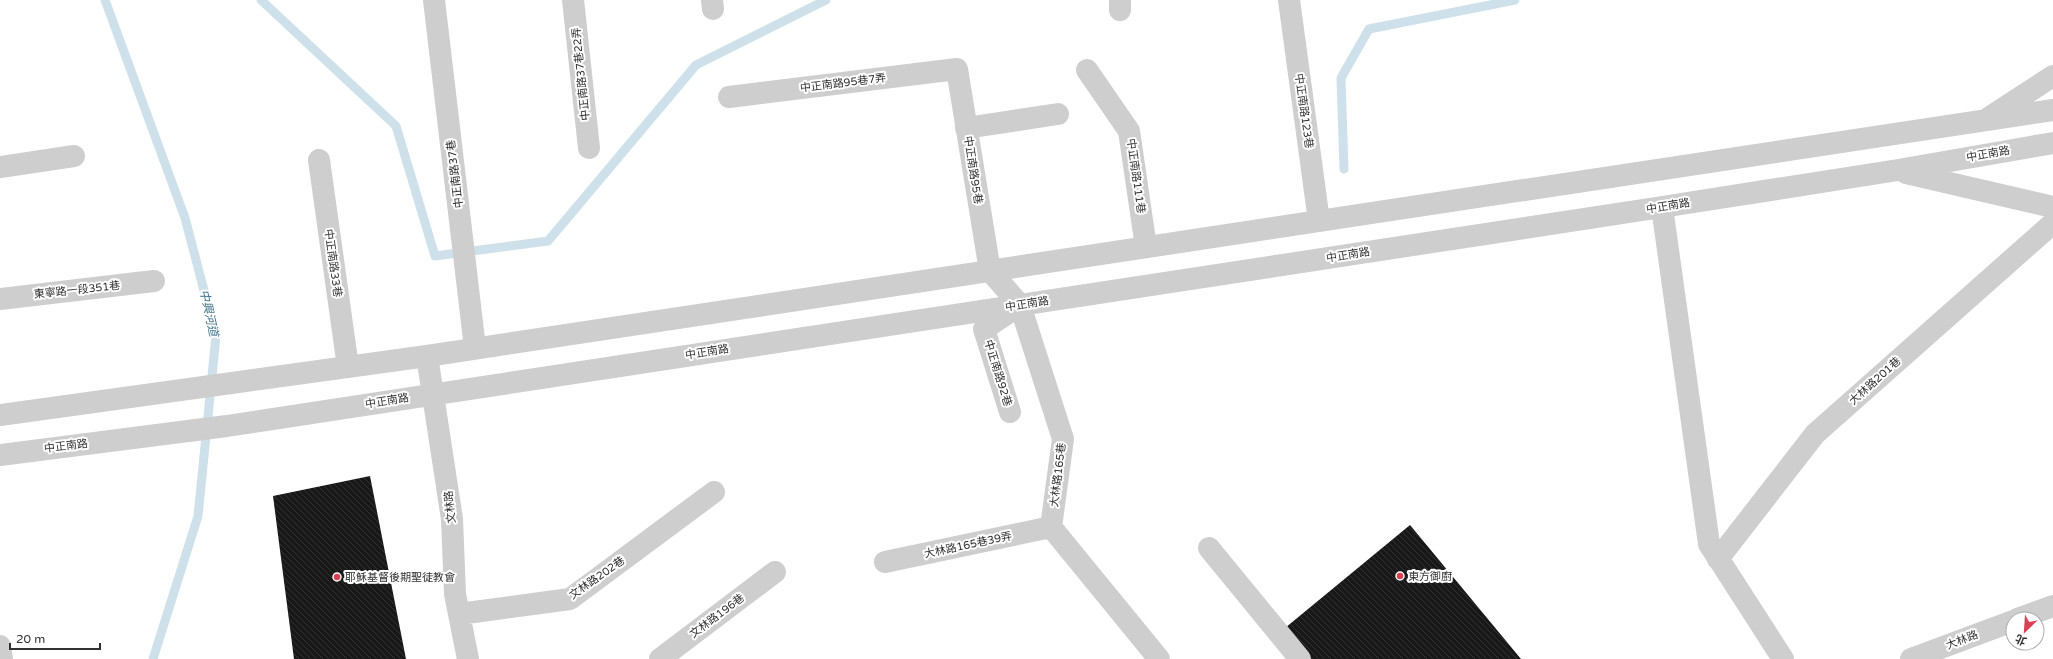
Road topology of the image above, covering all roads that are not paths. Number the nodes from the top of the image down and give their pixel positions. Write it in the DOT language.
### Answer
graph roads {
  1 [pos="434,0"];
  2 [pos="574,0"];
  3 [pos="1289,0"];
  4 [pos="957,69"];
  5 [pos="1087,70"];
  6 [pos="2053,76"];
  7 [pos="729,97"];
  8 [pos="2053,110"];
  9 [pos="1058,114"];
  10 [pos="1983,122"];
  11 [pos="966,128"];
  12 [pos="2053,143"];
  13 [pos="589,148"];
  14 [pos="74,156"];
  15 [pos="319,160"];
  16 [pos="0,167"];
  17 [pos="1898,170"];
  18 [pos="1662,207"];
  19 [pos="2053,208"];
  20 [pos="1319,222"];
  21 [pos="2053,223"];
  22 [pos="1146,247"];
  23 [pos="990,271"];
  24 [pos="154,281"];
  25 [pos="0,299"];
  26 [pos="1020,305"];
  27 [pos="475,348"];
  28 [pos="427,356"];
  29 [pos="348,367"];
  30 [pos="433,394"];
  31 [pos="1010,412"];
  32 [pos="0,416"];
  33 [pos="0,455"];
  34 [pos="714,492"];
  35 [pos="1051,527"];
  36 [pos="1209,548"];
  37 [pos="1718,559"];
  38 [pos="885,562"];
  39 [pos="774,572"];
  40 [pos="2053,606"];
  41 [pos="2039,611"];
  42 [pos="459,614"];
  43 [pos="2005,623"];
  44 [pos="0,646"];
  45 [pos="2,659"];
  46 [pos="468,659"];
  47 [pos="660,659"];
  48 [pos="1159,659"];
  49 [pos="1300,659"];
  50 [pos="1783,659"];
  51 [pos="1910,659"];
  1 -- 27 [label="street, 中正南路37巷"];
  2 -- 13 [label="street, 中正南路37巷22弄"];
  3 -- 20 [label="street, 中正南路123巷"];
  4 -- 7 [label="street, 中正南路95巷7弄"];
  4 -- 11 [label="street, 中正南路95巷"];
  5 -- 22 [label="street, 中正南路111巷"];
  6 -- 10 [label="street"];
  8 -- 10 [label="street"];
  9 -- 11 [label="street"];
  10 -- 20 [label="street"];
  11 -- 23 [label="street, 中正南路95巷"];
  12 -- 17 [label="street, 中正南路"];
  14 -- 16 [label="street"];
  15 -- 29 [label="street, 中正南路33巷"];
  17 -- 18 [label="street, 中正南路"];
  17 -- 19 [label="street"];
  18 -- 26 [label="street, 中正南路"];
  18 -- 37 [label="street"];
  20 -- 22 [label="street"];
  21 -- 37 [label="street, 大林路201巷"];
  22 -- 23 [label="street"];
  23 -- 26 [label="street, 大林路165巷"];
  23 -- 27 [label="street"];
  24 -- 25 [label="street, 東寧路一段351巷"];
  26 -- 30 [label="street, 中正南路"];
  26 -- 31 [label="street, 中正南路92巷"];
  26 -- 35 [label="street, 大林路165巷"];
  27 -- 28 [label="street"];
  28 -- 29 [label="street"];
  28 -- 30 [label="street, 文林路"];
  29 -- 32 [label="street"];
  30 -- 33 [label="street, 中正南路"];
  30 -- 42 [label="street, 文林路"];
  34 -- 42 [label="street, 文林路202巷"];
  35 -- 38 [label="street, 大林路165巷39弄"];
  35 -- 48 [label="street"];
  36 -- 49 [label="street"];
  37 -- 50 [label="street"];
  39 -- 47 [label="street, 文林路196巷"];
  40 -- 41 [label="street"];
  42 -- 46 [label="street, 文林路"];
  43 -- 51 [label="street, 大林路"];
  44 -- 45 [label="street"];
}
